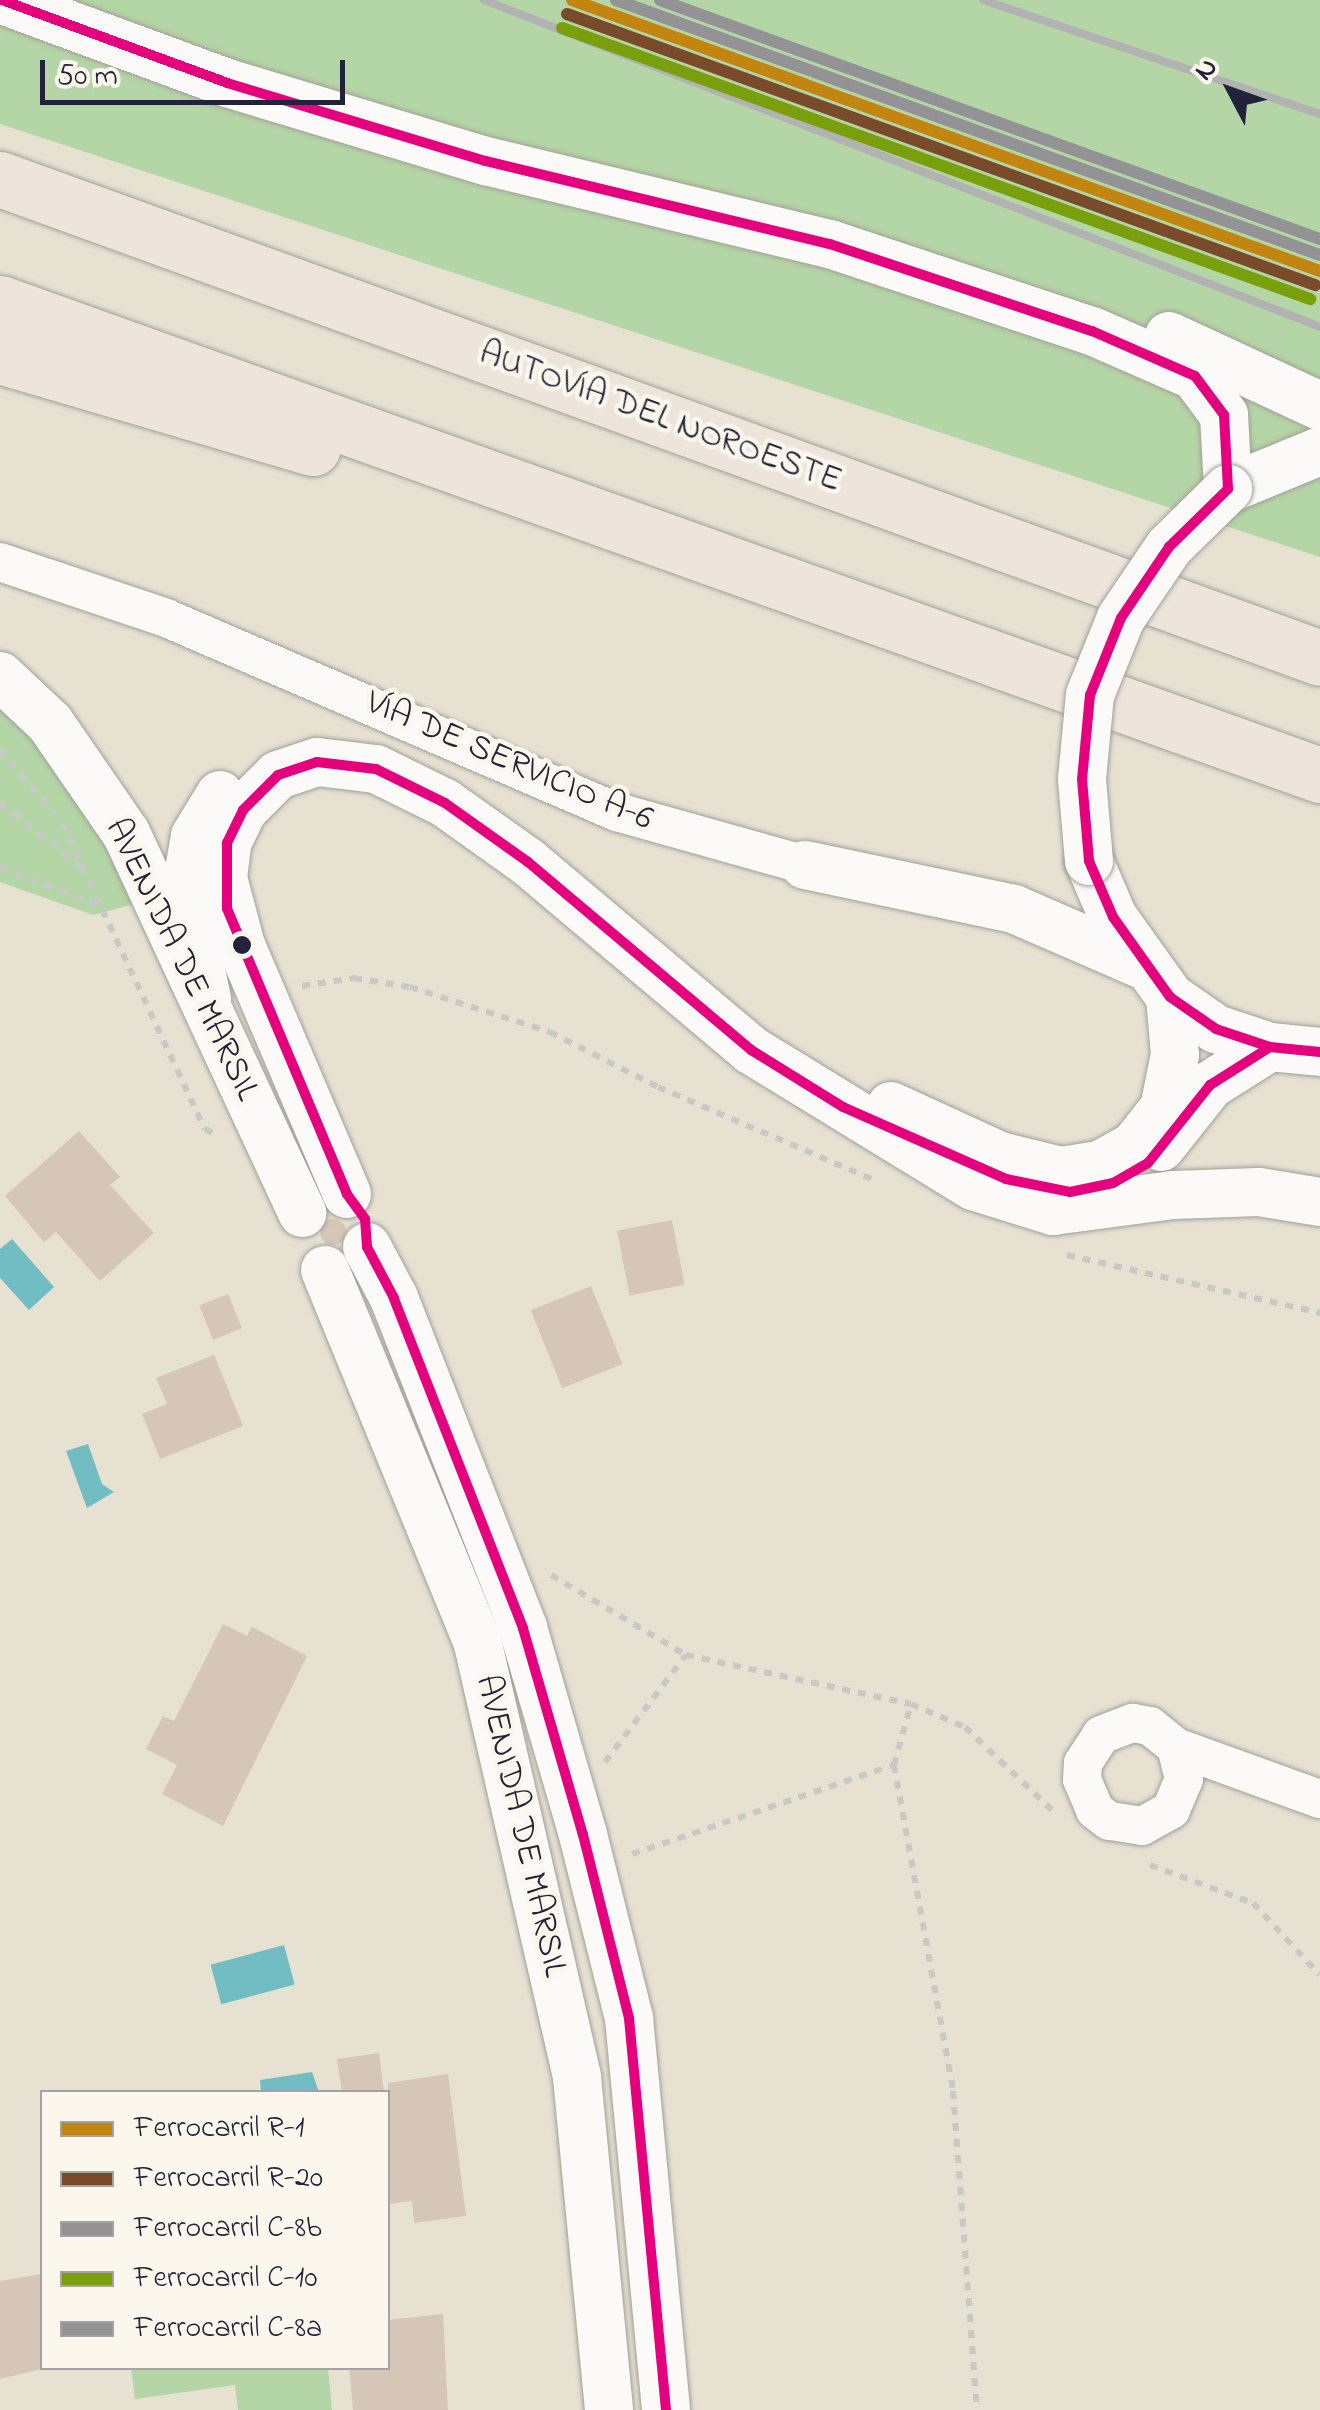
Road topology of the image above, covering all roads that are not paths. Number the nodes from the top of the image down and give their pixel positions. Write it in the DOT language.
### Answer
graph roads {
  1 [pos="2,0"];
  2 [pos="63,0"];
  3 [pos="0,179"];
  4 [pos="0,302"];
  5 [pos="0,356"];
  6 [pos="1320,406"];
  7 [pos="1320,451"];
  8 [pos="1228,489"];
  9 [pos="0,562"];
  10 [pos="760,572"];
  11 [pos="1320,658"];
  12 [pos="0,676"];
  13 [pos="1320,775"];
  14 [pos="243,810"];
  15 [pos="805,865"];
  16 [pos="1156,981"];
  17 [pos="207,999"];
  18 [pos="1270,1047"];
  19 [pos="1320,1052"];
  20 [pos="843,1107"];
  21 [pos="347,1194"];
  22 [pos="1320,1202"];
  23 [pos="302,1213"];
  24 [pos="367,1247"];
  25 [pos="325,1270"];
  26 [pos="1176,1746"];
  27 [pos="1320,1798"];
  28 [pos="610,2410"];
  29 [pos="666,2410"];
  1 -- 8 [label="street"];
  2 -- 6 [label="street"];
  3 -- 11 [label="highway, AUTOVÍA DEL NOROESTE"];
  4 -- 10 [label="highway"];
  5 -- 10 [label="highway"];
  7 -- 8 [label="street"];
  8 -- 16 [label="street, bridge"];
  9 -- 15 [label="street, VÍA DE SERVICIO A-6"];
  10 -- 13 [label="highway"];
  12 -- 17 [label="street, AVENIDA DE MARSIL"];
  14 -- 20 [label="street, VÍA DE SERVICIO A-6"];
  14 -- 21 [label="street, AVENIDA DE MARSIL"];
  15 -- 16 [label="street, VÍA DE SERVICIO A-6"];
  16 -- 17 [label="street, VÍA DE SERVICIO A-6"];
  16 -- 18 [label="street"];
  17 -- 23 [label="street, AVENIDA DE MARSIL"];
  18 -- 19 [label="street"];
  18 -- 20 [label="street, VÍA DE SERVICIO A-6"];
  20 -- 22 [label="street, VÍA DE SERVICIO A-6"];
  21 -- 23 [label="street"];
  21 -- 24 [label="street"];
  23 -- 25 [label="street"];
  24 -- 25 [label="street"];
  24 -- 29 [label="street, AVENIDA DE MARSIL"];
  25 -- 28 [label="street, AVENIDA DE MARSIL"];
  26 -- 27 [label="street"];
}
